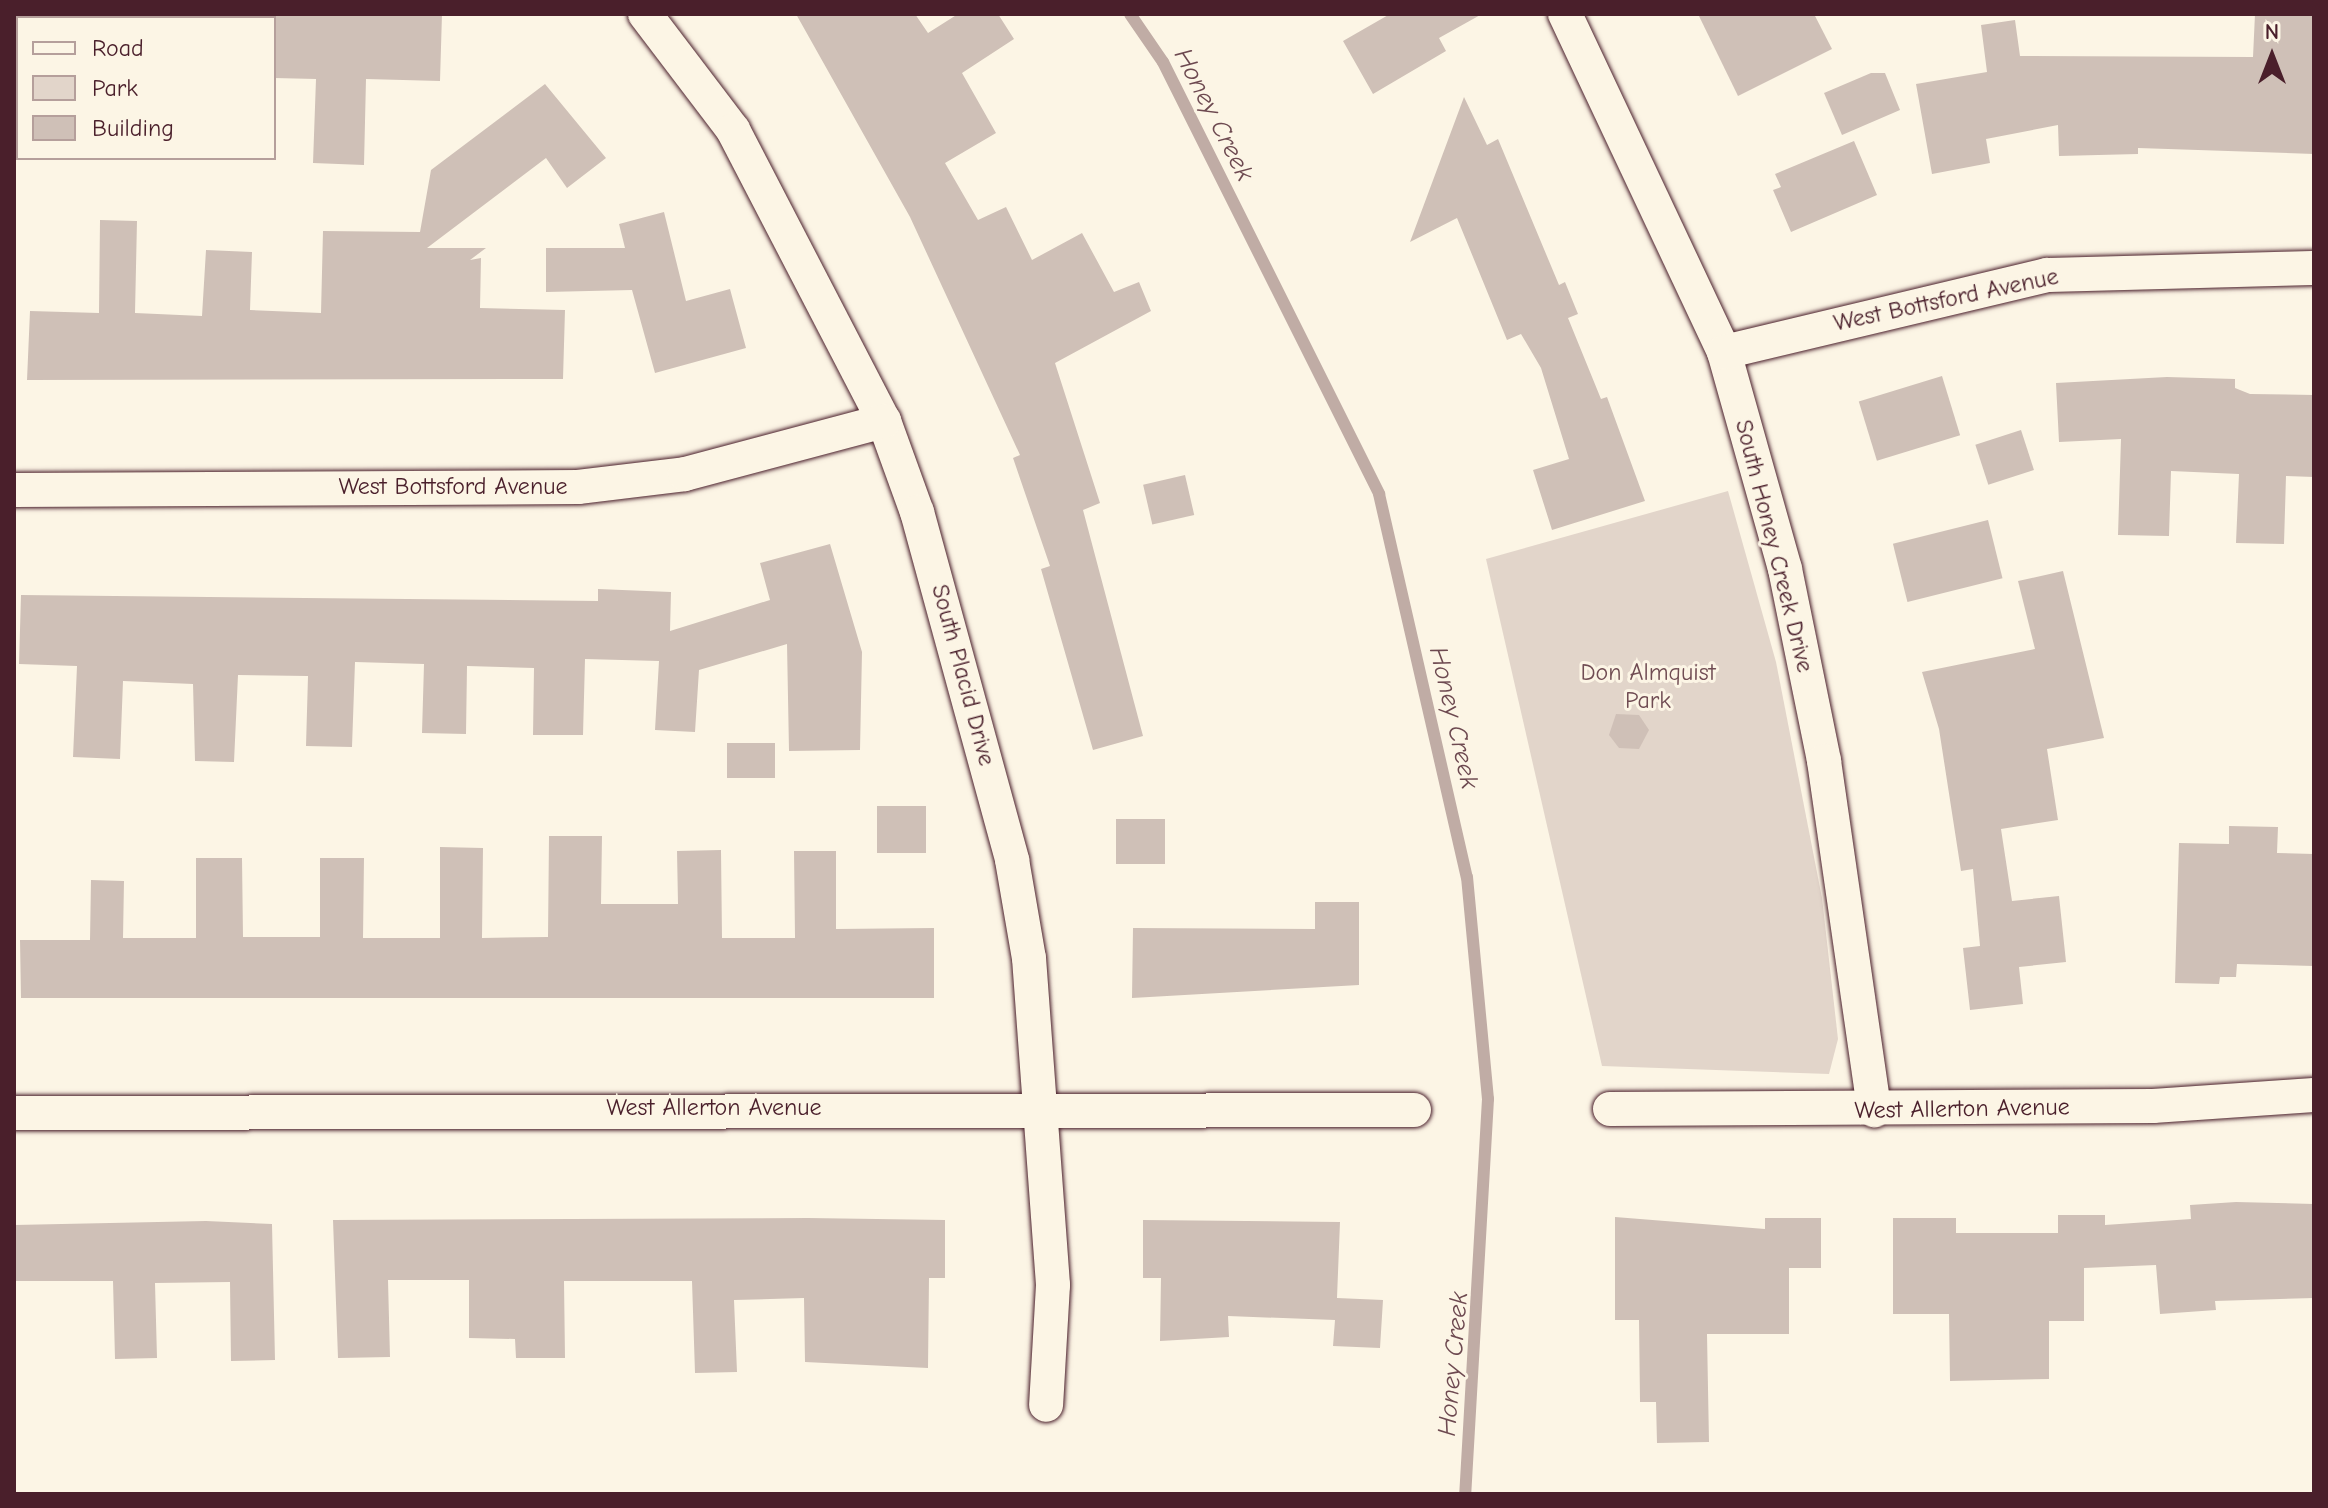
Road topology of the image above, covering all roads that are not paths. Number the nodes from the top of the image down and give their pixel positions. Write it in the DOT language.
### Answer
graph roads {
  1 [pos="645,14"];
  2 [pos="1565,14"];
  3 [pos="2314,268"];
  4 [pos="1724,352"];
  5 [pos="884,421"];
  6 [pos="14,490"];
  7 [pos="2314,1095"];
  8 [pos="1045,1106"];
  9 [pos="1610,1109"];
  10 [pos="1414,1110"];
  11 [pos="1874,1110"];
  12 [pos="14,1113"];
  13 [pos="1046,1405"];
  1 -- 5 [label="street, South Placid Drive"];
  2 -- 4 [label="street, South Honey Creek Drive"];
  3 -- 4 [label="street, West Bottsford Avenue"];
  4 -- 11 [label="street, South Honey Creek Drive"];
  5 -- 6 [label="street, West Bottsford Avenue"];
  5 -- 8 [label="street, South Placid Drive"];
  7 -- 11 [label="street, West Allerton Avenue"];
  8 -- 10 [label="street, West Allerton Avenue"];
  8 -- 12 [label="street, West Allerton Avenue"];
  8 -- 13 [label="street, South Placid Drive"];
  9 -- 11 [label="street, West Allerton Avenue"];
}
